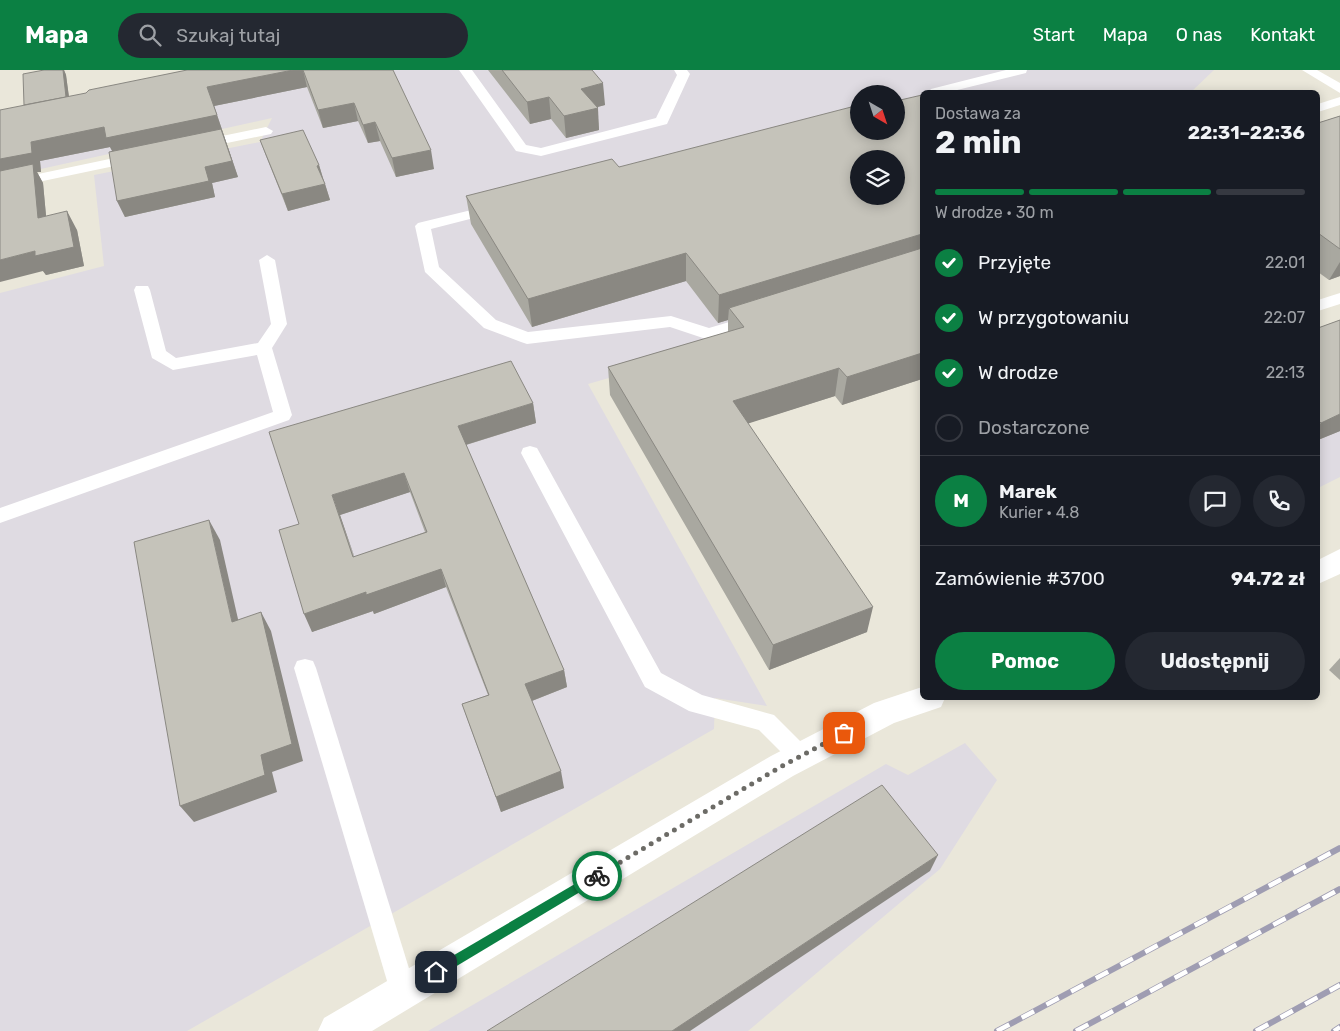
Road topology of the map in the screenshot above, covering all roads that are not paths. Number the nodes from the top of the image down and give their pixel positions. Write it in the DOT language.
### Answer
graph roads {
  1 [pos="465,70"];
  2 [pos="680,70"];
  3 [pos="1021,70"];
  4 [pos="1308,70"];
  5 [pos="1340,89"];
  6 [pos="956,90"];
  7 [pos="1340,101"];
  8 [pos="1320,107"];
  9 [pos="266,131"];
  10 [pos="180,148"];
  11 [pos="152,154"];
  12 [pos="0,186"];
  13 [pos="506,206"];
  14 [pos="267,260"];
  15 [pos="142,290"];
  16 [pos="1340,298"];
  17 [pos="1320,305"];
  18 [pos="765,316"];
  19 [pos="264,348"];
  20 [pos="530,453"];
  21 [pos="0,516"];
  22 [pos="1340,560"];
  23 [pos="1320,572"];
  24 [pos="305,668"];
  25 [pos="924,700"];
  26 [pos="800,756"];
  27 [pos="403,991"];
  28 [pos="337,1031"];
  1 -- 2 [label="lane"];
  3 -- 6 [label="lane"];
  4 -- 5 [label="lane"];
  7 -- 8 [label="lane"];
  9 -- 10 [label="lane"];
  11 -- 12 [label="lane"];
  13 -- 18 [label="lane"];
  14 -- 19 [label="lane"];
  15 -- 19 [label="lane"];
  16 -- 17 [label="lane"];
  19 -- 21 [label="lane"];
  20 -- 26 [label="lane"];
  22 -- 23 [label="street"];
  24 -- 27 [label="lane"];
  25 -- 26 [label="street"];
  26 -- 27 [label="street"];
  27 -- 28 [label="street"];
}
